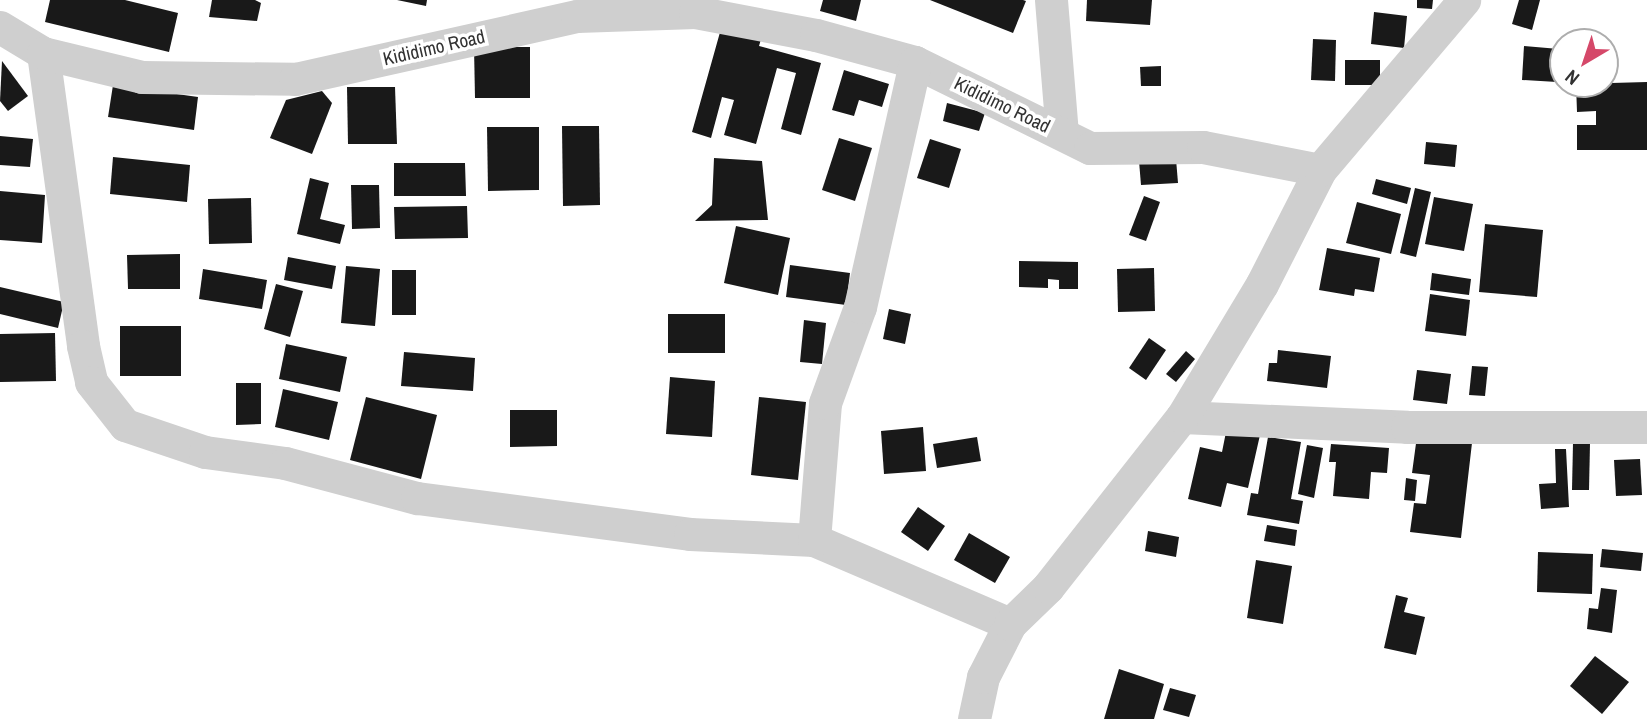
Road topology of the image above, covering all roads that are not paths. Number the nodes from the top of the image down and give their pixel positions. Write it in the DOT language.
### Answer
graph roads {
  1 [pos="1051,0"];
  2 [pos="1464,0"];
  3 [pos="0,27"];
  4 [pos="43,53"];
  5 [pos="915,62"];
  6 [pos="1062,134"];
  7 [pos="1320,170"];
  8 [pos="1182,417"];
  9 [pos="1647,427"];
  10 [pos="814,540"];
  11 [pos="1010,624"];
  12 [pos="974,719"];
  1 -- 6 [label="street"];
  2 -- 7 [label="street"];
  3 -- 4 [label="street, Kididimo Road"];
  4 -- 5 [label="street, Kididimo Road"];
  4 -- 10 [label="street"];
  5 -- 6 [label="street, Kididimo Road"];
  5 -- 10 [label="street"];
  6 -- 7 [label="street, Kididimo Road"];
  7 -- 8 [label="street"];
  8 -- 9 [label="street"];
  8 -- 11 [label="street"];
  10 -- 11 [label="street"];
  11 -- 12 [label="street"];
}
